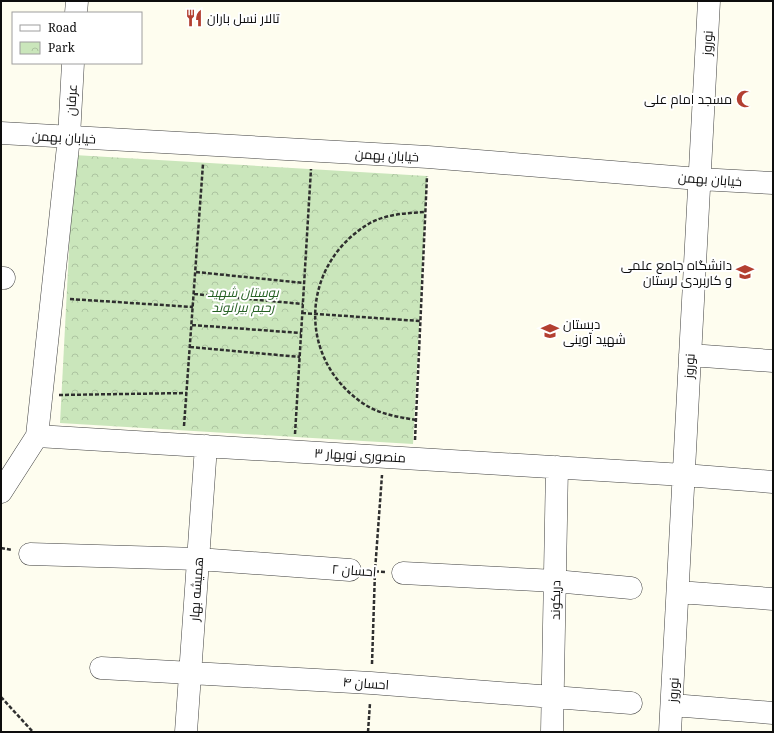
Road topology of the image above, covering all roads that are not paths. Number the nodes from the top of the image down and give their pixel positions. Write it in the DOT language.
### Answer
graph roads {
  1 [pos="77,1"];
  2 [pos="709,1"];
  3 [pos="76,12"];
  4 [pos="73,64"];
  5 [pos="1,133"];
  6 [pos="69,137"];
  7 [pos="699,179"];
  8 [pos="773,183"];
  9 [pos="690,355"];
  10 [pos="773,361"];
  11 [pos="37,436"];
  12 [pos="206,446"];
  13 [pos="557,467"];
  14 [pos="684,475"];
  15 [pos="773,482"];
  16 [pos="1,492"];
  17 [pos="30,554"];
  18 [pos="198,559"];
  19 [pos="350,570"];
  20 [pos="402,573"];
  21 [pos="555,581"];
  22 [pos="631,588"];
  23 [pos="678,592"];
  24 [pos="773,599"];
  25 [pos="101,668"];
  26 [pos="190,673"];
  27 [pos="554,698"];
  28 [pos="631,703"];
  29 [pos="672,705"];
  30 [pos="773,713"];
  31 [pos="186,732"];
  32 [pos="552,732"];
  33 [pos="670,732"];
  1 -- 3 [label="street"];
  2 -- 7 [label="street, نوروز"];
  4 -- 6 [label="street, عرفان"];
  5 -- 6 [label="street, خیابان بهمن"];
  6 -- 7 [label="street, خیابان بهمن"];
  6 -- 11 [label="street, عرفان"];
  7 -- 8 [label="street, خیابان بهمن"];
  7 -- 9 [label="street, نوروز"];
  9 -- 10 [label="street"];
  9 -- 14 [label="street, نوروز"];
  11 -- 12 [label="street, منصوری نوبهار ۳"];
  11 -- 16 [label="street"];
  12 -- 13 [label="street, منصوری نوبهار ۳"];
  12 -- 18 [label="street, همیشه بهار"];
  13 -- 14 [label="street, منصوری نوبهار ۳"];
  13 -- 21 [label="street, دریکوند"];
  14 -- 15 [label="street, منصوری نوبهار ۳"];
  14 -- 23 [label="street, نوروز"];
  17 -- 18 [label="street, احسان ۲"];
  18 -- 19 [label="street, احسان ۲"];
  18 -- 26 [label="street, همیشه بهار"];
  20 -- 21 [label="street"];
  21 -- 22 [label="street"];
  21 -- 27 [label="street, دریکوند"];
  23 -- 24 [label="street"];
  23 -- 29 [label="street, نوروز"];
  25 -- 26 [label="street, احسان ۴"];
  26 -- 27 [label="street, احسان ۴"];
  26 -- 31 [label="street, همیشه بهار"];
  27 -- 28 [label="street, احسان ۴"];
  27 -- 32 [label="street, دریکوند"];
  29 -- 30 [label="street"];
  29 -- 33 [label="street, نوروز"];
}
